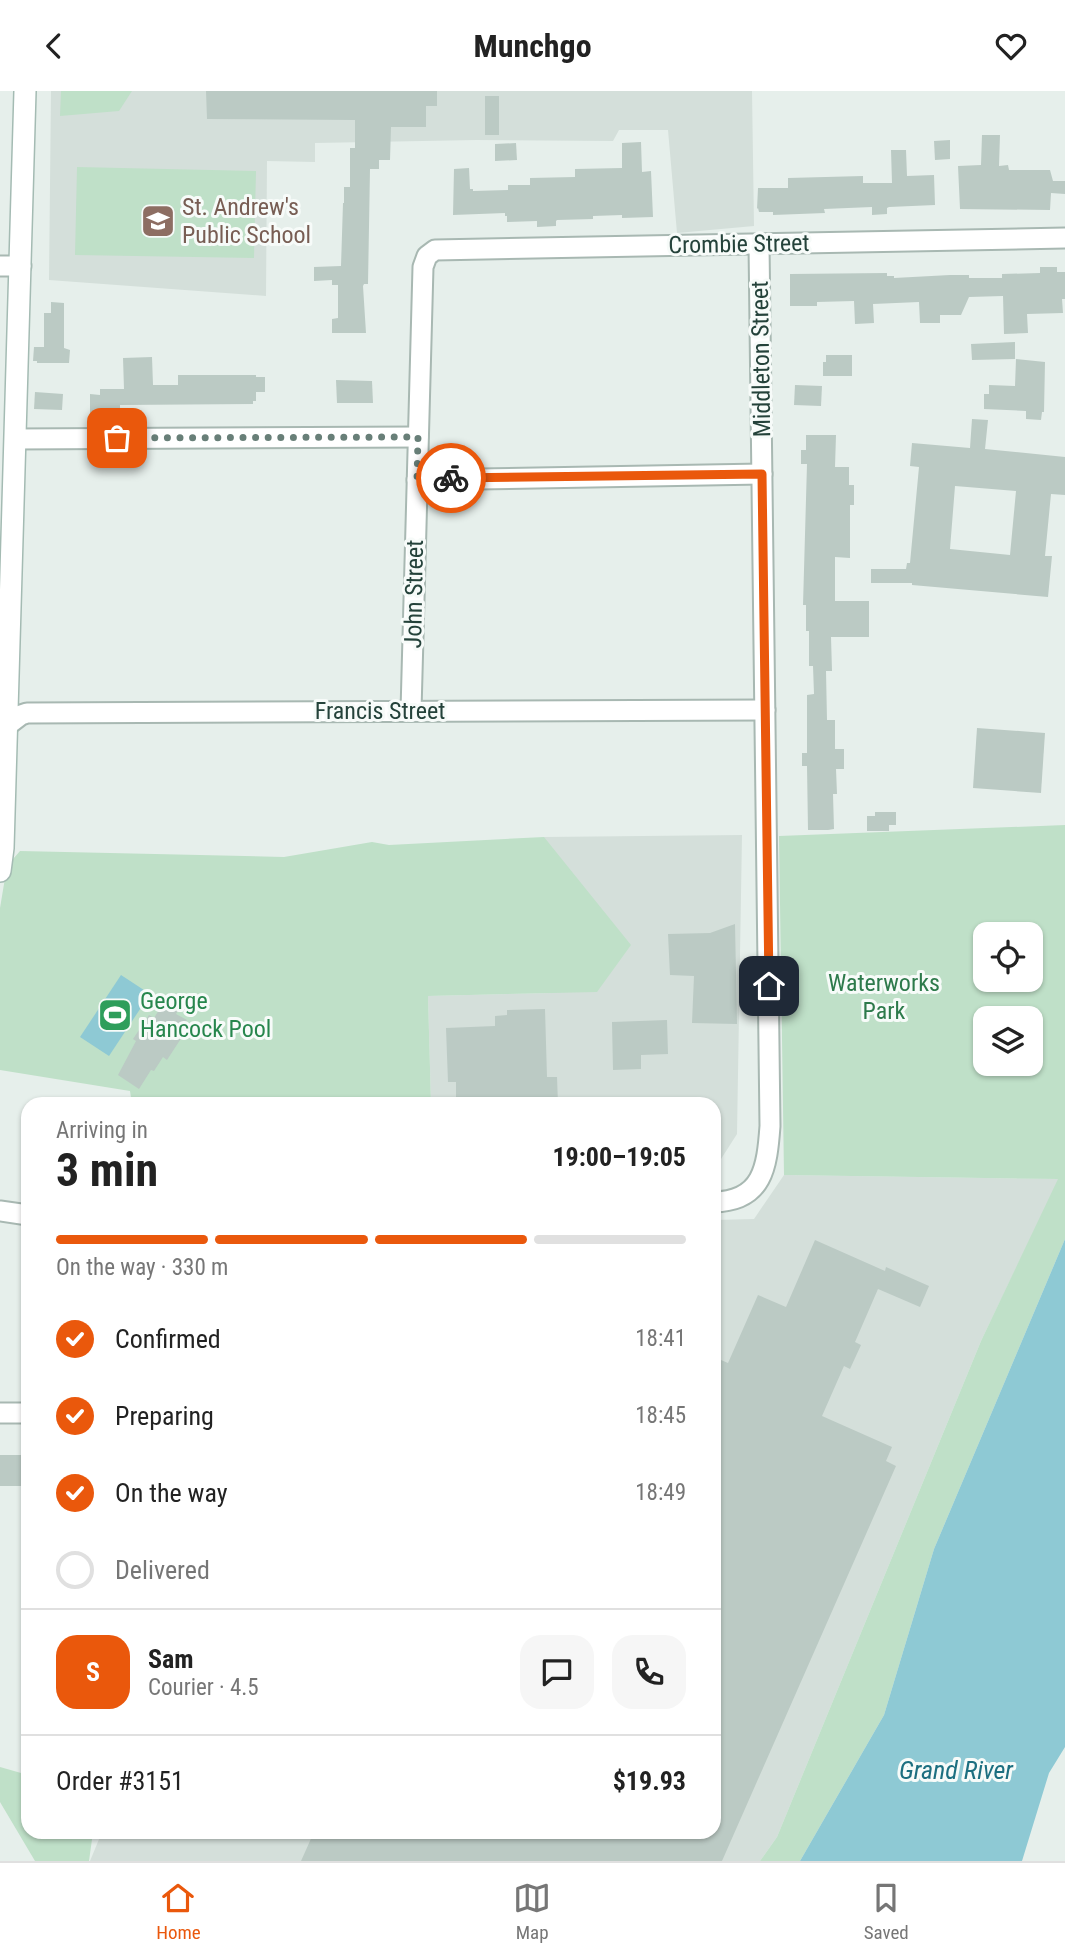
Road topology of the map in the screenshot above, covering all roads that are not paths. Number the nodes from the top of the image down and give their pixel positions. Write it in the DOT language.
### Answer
graph roads {
  1 [pos="25,91"];
  2 [pos="1065,238"];
  3 [pos="759,244"];
  4 [pos="11,266"];
  5 [pos="423,267"];
  6 [pos="418,437"];
  7 [pos="15,439"];
  8 [pos="762,474"];
  9 [pos="417,480"];
  10 [pos="7,499"];
  11 [pos="765,710"];
  12 [pos="411,711"];
  13 [pos="4,728"];
  14 [pos="0,871"];
  15 [pos="721,1202"];
  16 [pos="0,1212"];
  17 [pos="21,1214"];
  18 [pos="0,1413"];
  19 [pos="21,1413"];
  1 -- 4 [label="street"];
  2 -- 3 [label="street, Crombie Street"];
  3 -- 5 [label="street, Crombie Street"];
  3 -- 8 [label="street, Middleton Street"];
  4 -- 7 [label="street"];
  5 -- 6 [label="street, John Street"];
  6 -- 7 [label="street"];
  6 -- 9 [label="street, John Street"];
  7 -- 10 [label="street"];
  8 -- 9 [label="street"];
  8 -- 11 [label="street, Middleton Street"];
  9 -- 12 [label="street, John Street"];
  10 -- 13 [label="street"];
  11 -- 12 [label="street, Francis Street"];
  11 -- 15 [label="street, Middleton Street"];
  12 -- 13 [label="street, Francis Street"];
  13 -- 14 [label="street"];
  16 -- 17 [label="street"];
  18 -- 19 [label="street"];
}
